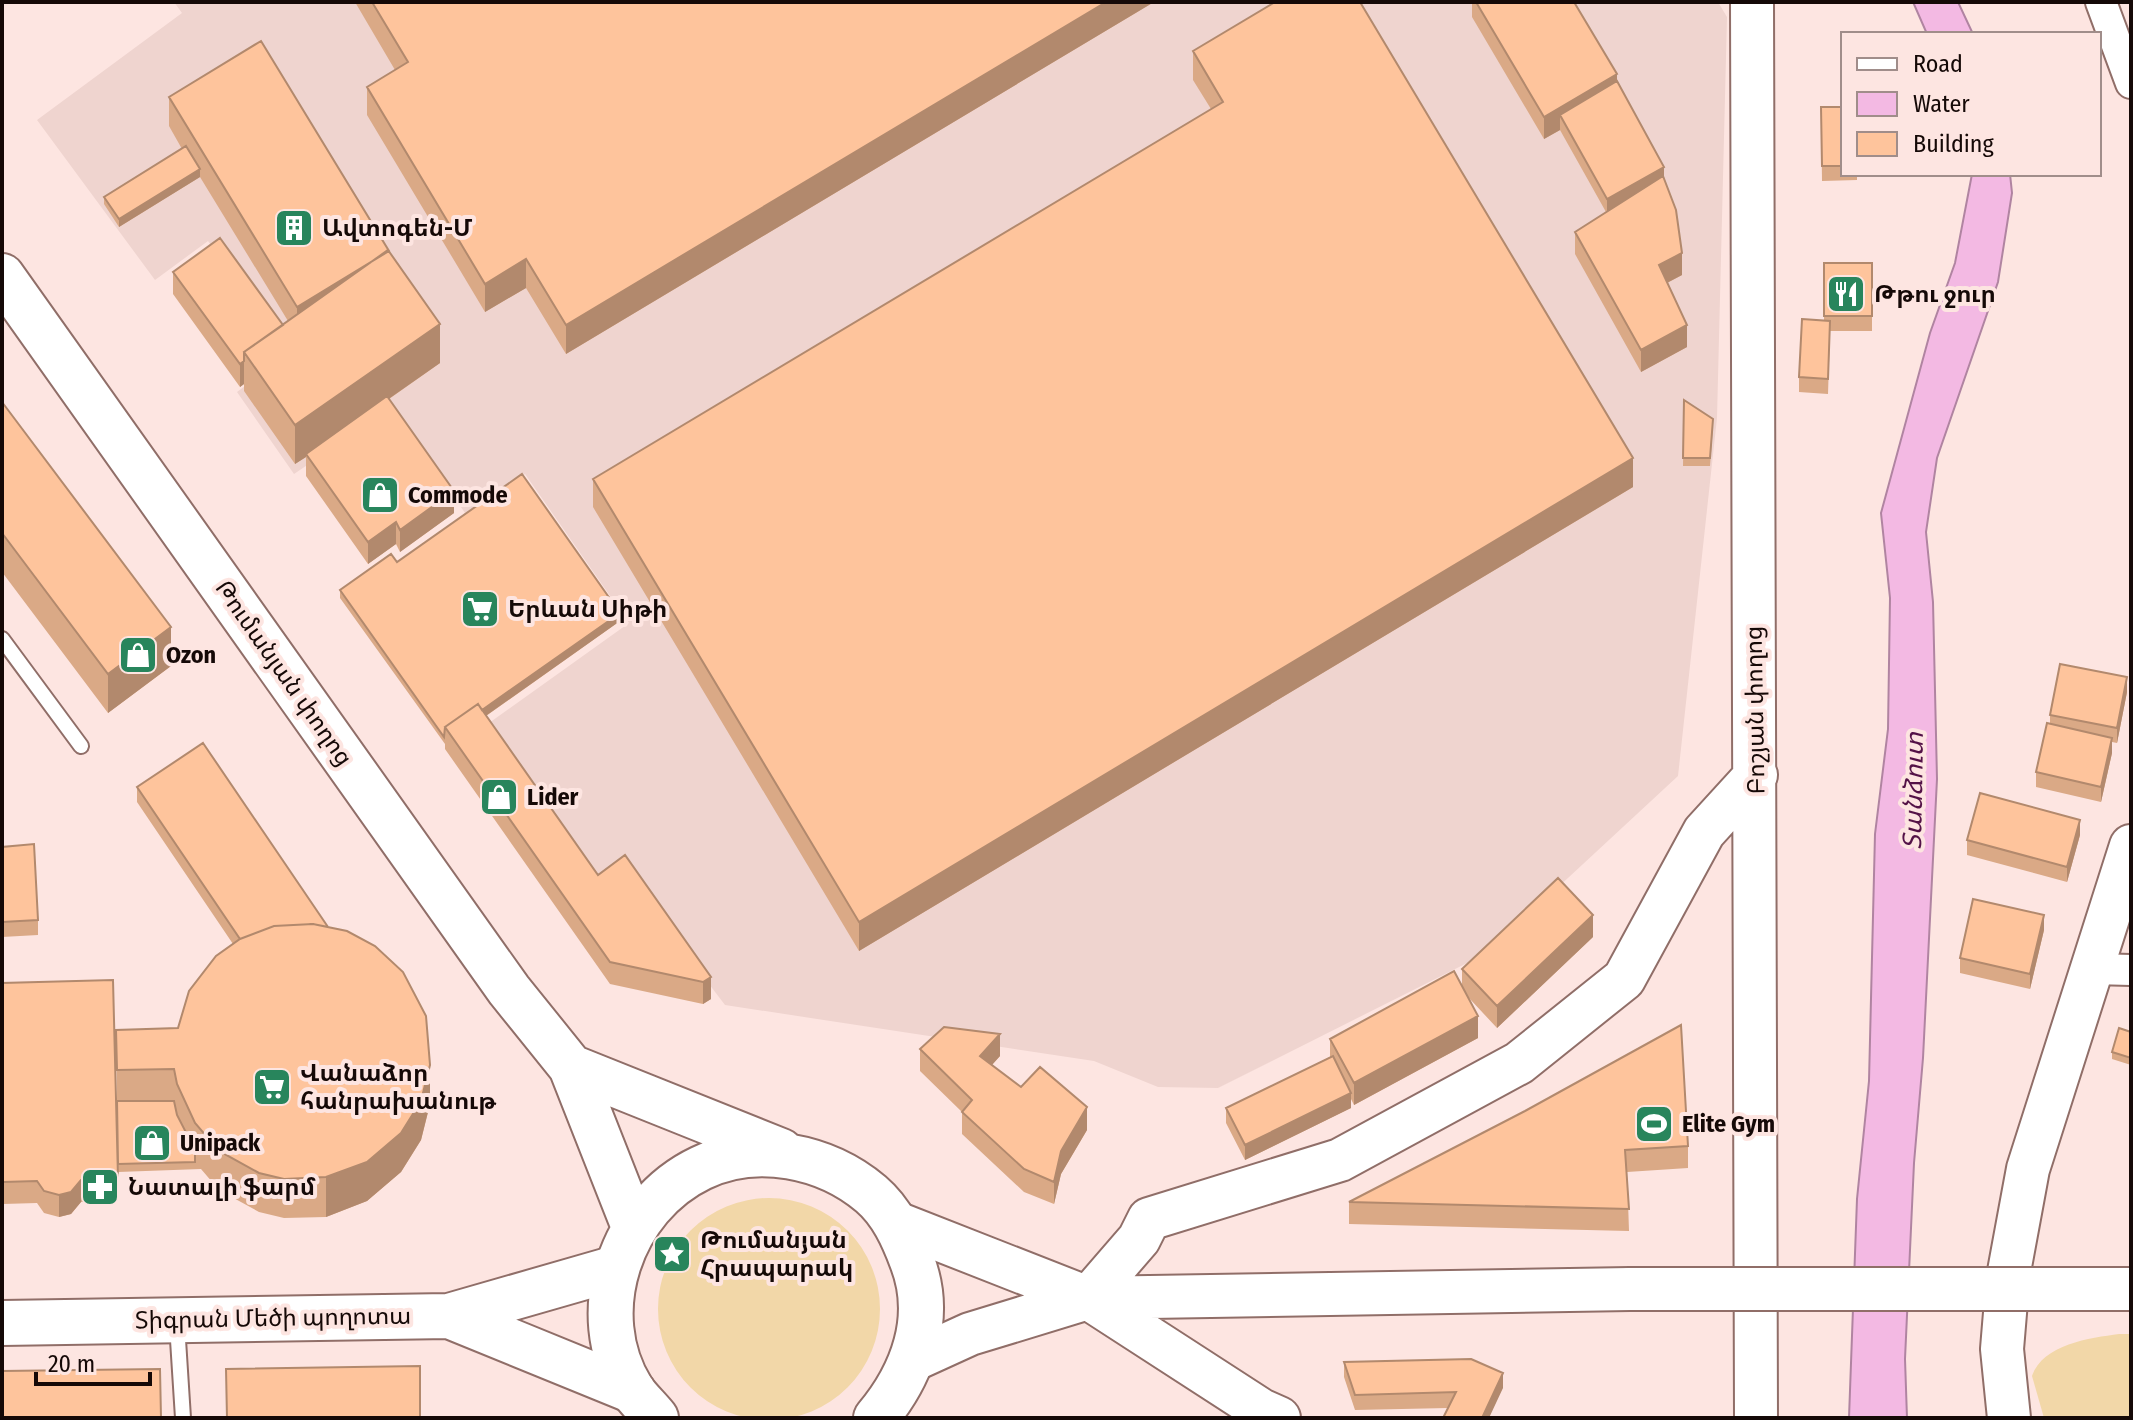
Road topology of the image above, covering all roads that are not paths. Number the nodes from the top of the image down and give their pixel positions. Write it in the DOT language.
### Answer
graph roads {
  1 [pos="1752,2"];
  2 [pos="2101,2"];
  3 [pos="2131,83"];
  4 [pos="2,276"];
  5 [pos="2,639"];
  6 [pos="81,746"];
  7 [pos="1756,775"];
  8 [pos="2131,846"];
  9 [pos="2112,970"];
  10 [pos="571,1067"];
  11 [pos="790,1155"];
  12 [pos="894,1222"];
  13 [pos="634,1227"];
  14 [pos="616,1268"];
  15 [pos="2131,1289"];
  16 [pos="1088,1298"];
  17 [pos="449,1316"];
  18 [pos="177,1320"];
  19 [pos="2,1323"];
  20 [pos="896,1397"];
  21 [pos="644,1404"];
  22 [pos="183,1418"];
  23 [pos="1279,1418"];
  24 [pos="1756,1418"];
  25 [pos="2009,1418"];
  1 -- 7 [label="main road, Բոշյան փողոց"];
  2 -- 3 [label="street"];
  4 -- 10 [label="main road, Թումանյան փողոց"];
  5 -- 6 [label="lane"];
  7 -- 16 [label="main road"];
  7 -- 24 [label="main road, Բոշյան փողոց"];
  8 -- 9 [label="main road"];
  9 -- 25 [label="main road"];
  10 -- 11 [label="main road"];
  10 -- 13 [label="main road"];
  11 -- 12 [label="main road"];
  11 -- 13 [label="main road"];
  12 -- 16 [label="main road"];
  12 -- 20 [label="main road"];
  13 -- 14 [label="main road"];
  14 -- 17 [label="main road, Տիգրան Մեծի պողոտա"];
  14 -- 21 [label="main road"];
  15 -- 16 [label="main road, bridge"];
  16 -- 20 [label="main road"];
  16 -- 23 [label="main road"];
  17 -- 18 [label="main road, Տիգրան Մեծի պողոտա"];
  17 -- 21 [label="main road, Տիգրան Մեծի պողոտա"];
  18 -- 19 [label="main road, Տիգրան Մեծի պողոտա"];
  18 -- 22 [label="lane"];
}
